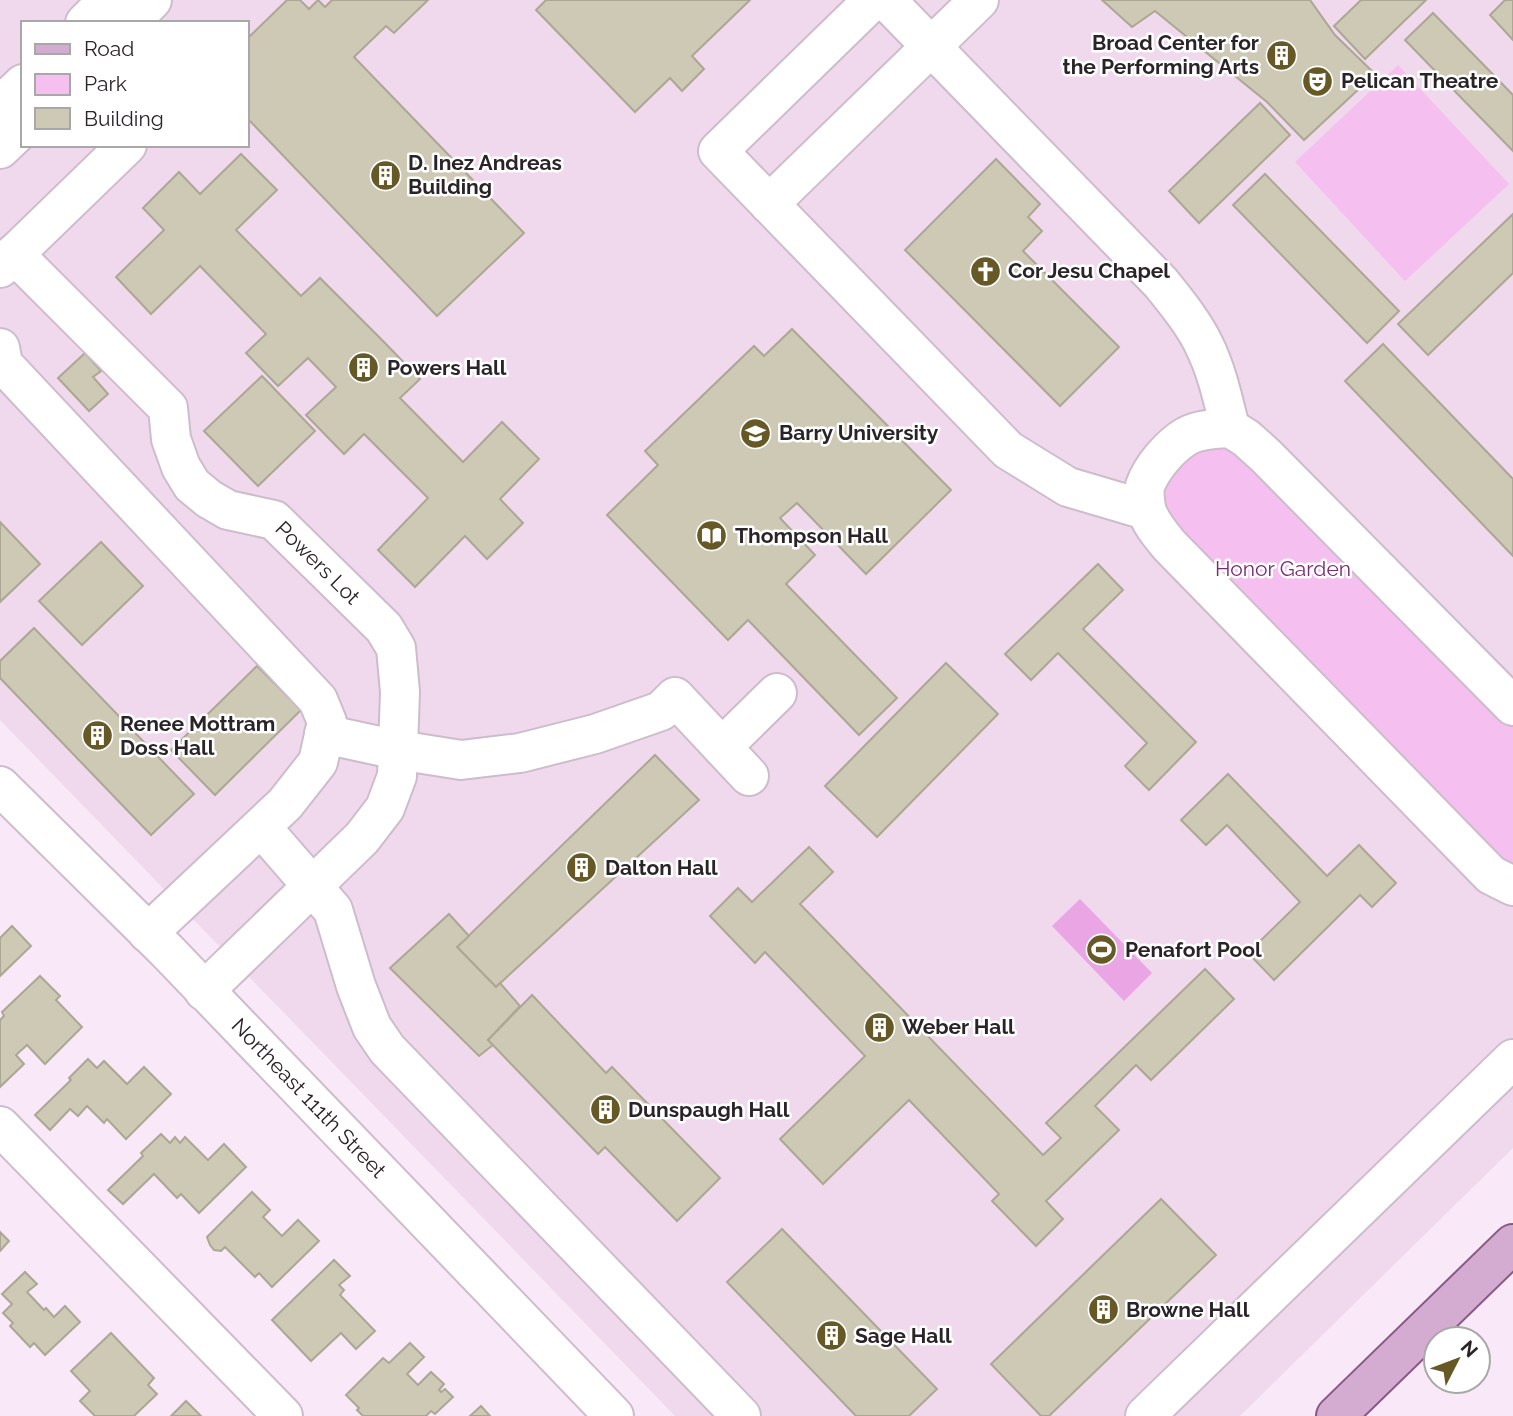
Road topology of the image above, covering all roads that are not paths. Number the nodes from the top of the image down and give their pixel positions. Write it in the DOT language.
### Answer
graph roads {
  1 [pos="108,0"];
  2 [pos="152,0"];
  3 [pos="873,0"];
  4 [pos="886,0"];
  5 [pos="979,0"];
  6 [pos="87,21"];
  7 [pos="131,21"];
  8 [pos="931,46"];
  9 [pos="21,86"];
  10 [pos="0,106"];
  11 [pos="21,129"];
  12 [pos="125,147"];
  13 [pos="0,149"];
  14 [pos="769,204"];
  15 [pos="7,261"];
  16 [pos="0,348"];
  17 [pos="1230,428"];
  18 [pos="1146,510"];
  19 [pos="777,693"];
  20 [pos="1513,706"];
  21 [pos="324,734"];
  22 [pos="722,747"];
  23 [pos="398,750"];
  24 [pos="749,776"];
  25 [pos="0,786"];
  26 [pos="261,827"];
  27 [pos="1513,886"];
  28 [pos="304,895"];
  29 [pos="148,933"];
  30 [pos="204,991"];
  31 [pos="1513,1059"];
  32 [pos="0,1126"];
  33 [pos="1513,1244"];
  34 [pos="283,1416"];
  35 [pos="614,1416"];
  36 [pos="741,1416"];
  37 [pos="1145,1416"];
  38 [pos="1336,1416"];
  1 -- 6 [label="street"];
  2 -- 7 [label="street"];
  3 -- 14 [label="street"];
  4 -- 8 [label="street"];
  5 -- 8 [label="street"];
  8 -- 14 [label="street"];
  8 -- 17 [label="street"];
  9 -- 10 [label="street"];
  11 -- 13 [label="street"];
  12 -- 15 [label="street"];
  14 -- 18 [label="street"];
  15 -- 23 [label="street, Powers Lot"];
  16 -- 21 [label="street"];
  17 -- 18 [label="street"];
  17 -- 20 [label="street"];
  18 -- 27 [label="street"];
  19 -- 22 [label="street"];
  21 -- 23 [label="street"];
  21 -- 26 [label="street"];
  22 -- 23 [label="street"];
  22 -- 24 [label="street"];
  23 -- 28 [label="street, Powers Lot"];
  25 -- 29 [label="street, Northeast 111th Street"];
  26 -- 28 [label="street"];
  26 -- 29 [label="street"];
  28 -- 30 [label="street, Powers Lot"];
  28 -- 36 [label="street"];
  29 -- 30 [label="street, Northeast 111th Street"];
  30 -- 35 [label="street, Northeast 111th Street"];
  31 -- 37 [label="street"];
  32 -- 34 [label="street"];
  33 -- 38 [label="main road"];
}
